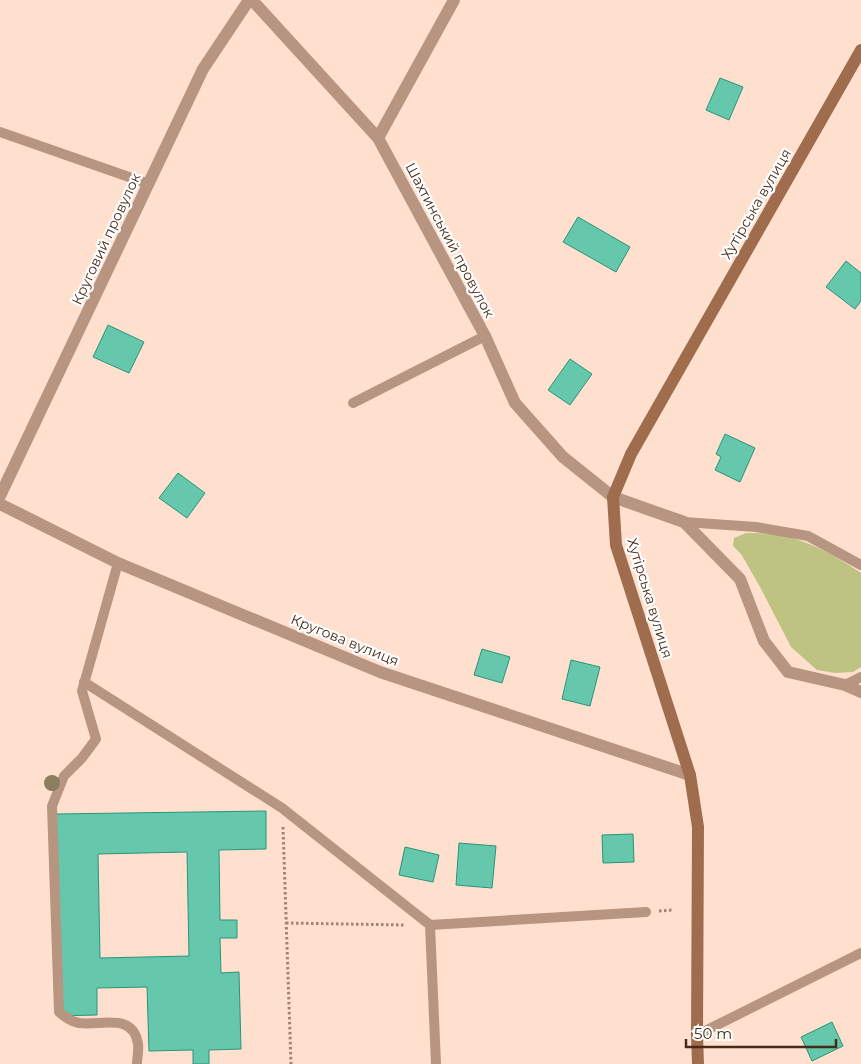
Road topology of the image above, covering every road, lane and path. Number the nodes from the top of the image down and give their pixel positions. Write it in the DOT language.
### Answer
graph roads {
  1 [pos="250,0"];
  2 [pos="454,0"];
  3 [pos="861,50"];
  4 [pos="0,132"];
  5 [pos="378,138"];
  6 [pos="149,184"];
  7 [pos="485,336"];
  8 [pos="353,403"];
  9 [pos="0,496"];
  10 [pos="613,497"];
  11 [pos="0,504"];
  12 [pos="684,522"];
  13 [pos="118,563"];
  14 [pos="861,565"];
  15 [pos="861,677"];
  16 [pos="84,682"];
  17 [pos="844,685"];
  18 [pos="861,692"];
  19 [pos="690,775"];
  20 [pos="282,808"];
  21 [pos="646,912"];
  22 [pos="286,923"];
  23 [pos="430,925"];
  24 [pos="861,953"];
  25 [pos="696,1035"];
  26 [pos="137,1064"];
  27 [pos="291,1064"];
  28 [pos="436,1064"];
  29 [pos="698,1064"];
  1 -- 5 [label="street, Шахтинський провулок"];
  1 -- 6 [label="street, Круговий провулок"];
  2 -- 5 [label="street"];
  3 -- 10 [label="main road, Хутірська вулиця"];
  4 -- 6 [label="lane"];
  5 -- 7 [label="street, Шахтинський провулок"];
  6 -- 9 [label="street, Круговий провулок"];
  7 -- 8 [label="lane"];
  7 -- 10 [label="street, Шахтинський провулок"];
  10 -- 12 [label="street, Шахтинський провулок"];
  10 -- 19 [label="main road, Хутірська вулиця"];
  11 -- 13 [label="street, Кругова вулиця"];
  12 -- 14 [label="lane"];
  12 -- 17 [label="street"];
  13 -- 16 [label="lane"];
  13 -- 19 [label="street, Кругова вулиця"];
  15 -- 17 [label="lane"];
  16 -- 20 [label="lane"];
  16 -- 26 [label="lane"];
  17 -- 18 [label="street"];
  19 -- 25 [label="main road, Хутірська вулиця"];
  20 -- 22 [label="path"];
  20 -- 23 [label="lane"];
  21 -- 23 [label="lane"];
  22 -- 23 [label="path"];
  22 -- 27 [label="path"];
  23 -- 28 [label="lane"];
  24 -- 25 [label="lane"];
  25 -- 29 [label="main road, Хутірська вулиця"];
}
